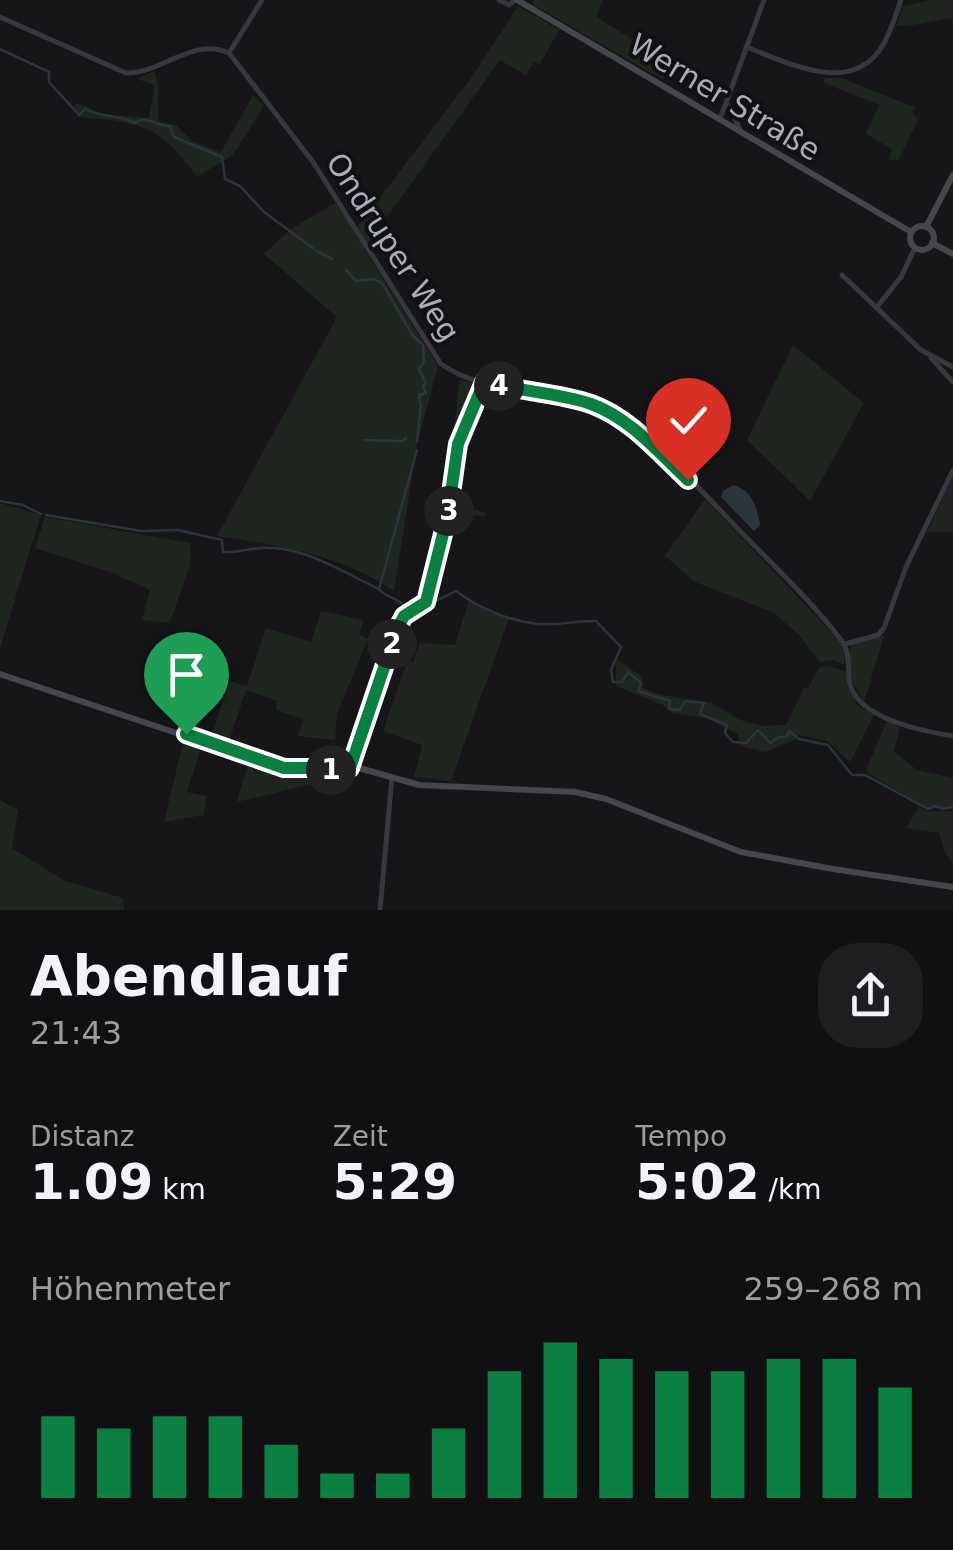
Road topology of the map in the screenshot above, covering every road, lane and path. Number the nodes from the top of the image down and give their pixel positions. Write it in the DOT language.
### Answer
graph roads {
  1 [pos="262,0"];
  2 [pos="499,0"];
  3 [pos="516,0"];
  4 [pos="764,0"];
  5 [pos="901,0"];
  6 [pos="0,17"];
  7 [pos="746,48"];
  8 [pos="229,52"];
  9 [pos="727,101"];
  10 [pos="720,119"];
  11 [pos="743,132"];
  12 [pos="953,174"];
  13 [pos="926,227"];
  14 [pos="912,232"];
  15 [pos="932,243"];
  16 [pos="915,248"];
  17 [pos="953,254"];
  18 [pos="842,274"];
  19 [pos="877,307"];
  20 [pos="929,356"];
  21 [pos="953,367"];
  22 [pos="484,382"];
  23 [pos="953,382"];
  24 [pos="953,470"];
  25 [pos="845,644"];
  26 [pos="0,674"];
  27 [pos="953,736"];
  28 [pos="350,768"];
  29 [pos="392,777"];
  30 [pos="953,887"];
  31 [pos="380,910"];
  1 -- 8 [label="street"];
  2 -- 3 [label="street, Werner Straße"];
  3 -- 10 [label="street, Werner Straße"];
  4 -- 7 [label="street"];
  5 -- 7 [label="street"];
  6 -- 8 [label="street"];
  7 -- 9 [label="street"];
  8 -- 22 [label="street, Ondruper Weg"];
  9 -- 10 [label="street"];
  9 -- 11 [label="street"];
  10 -- 11 [label="street, Werner Straße"];
  11 -- 14 [label="street, Werner Straße"];
  12 -- 13 [label="street"];
  13 -- 14 [label="street"];
  13 -- 15 [label="street"];
  14 -- 16 [label="street"];
  15 -- 16 [label="street"];
  15 -- 17 [label="street"];
  16 -- 19 [label="street"];
  18 -- 19 [label="street"];
  19 -- 20 [label="street"];
  20 -- 21 [label="street"];
  20 -- 23 [label="street"];
  22 -- 25 [label="street, Ondruper Weg"];
  22 -- 28 [label="street"];
  24 -- 25 [label="street"];
  25 -- 27 [label="street"];
  26 -- 28 [label="street"];
  28 -- 29 [label="street"];
  29 -- 30 [label="street"];
  29 -- 31 [label="street"];
}
